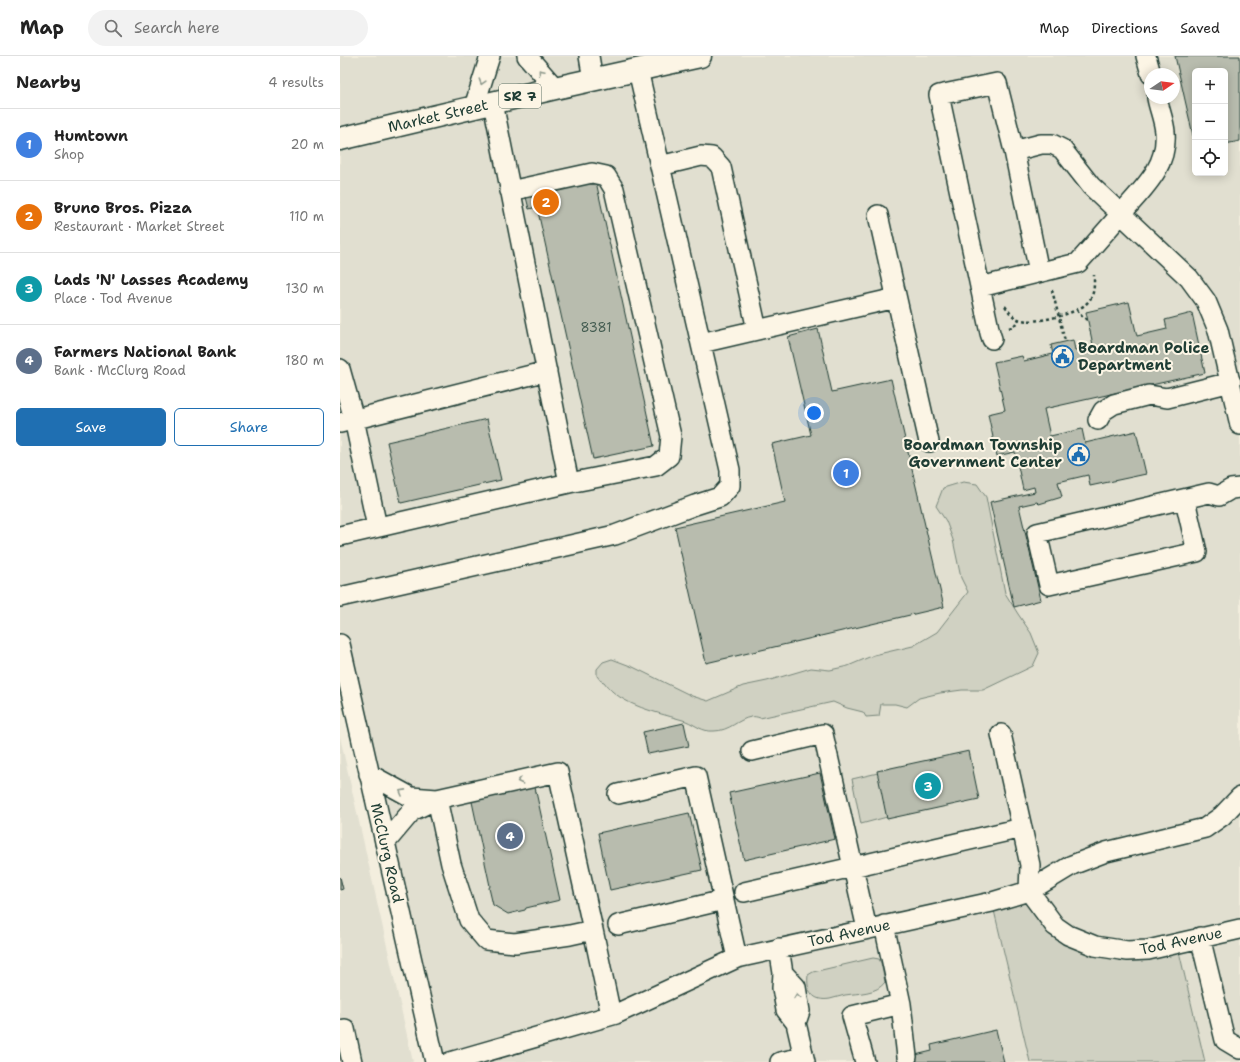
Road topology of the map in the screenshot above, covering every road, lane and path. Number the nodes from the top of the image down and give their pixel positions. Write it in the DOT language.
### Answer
graph roads {
  1 [pos="490,56"];
  2 [pos="527,56"];
  3 [pos="589,56"];
  4 [pos="700,56"];
  5 [pos="1146,56"];
  6 [pos="1149,68"];
  7 [pos="638,70"];
  8 [pos="593,80"];
  9 [pos="555,88"];
  10 [pos="1158,104"];
  11 [pos="483,105"];
  12 [pos="340,139"];
  13 [pos="1014,151"];
  14 [pos="660,166"];
  15 [pos="510,191"];
  16 [pos="1121,214"];
  17 [pos="878,215"];
  18 [pos="1043,271"];
  19 [pos="1094,276"];
  20 [pos="985,286"];
  21 [pos="896,298"];
  22 [pos="1077,310"];
  23 [pos="1059,316"];
  24 [pos="1088,320"];
  25 [pos="757,330"];
  26 [pos="992,339"];
  27 [pos="1065,341"];
  28 [pos="701,343"];
  29 [pos="340,369"];
  30 [pos="547,371"];
  31 [pos="1230,382"];
  32 [pos="1098,420"];
  33 [pos="347,421"];
  34 [pos="1240,425"];
  35 [pos="929,442"];
  36 [pos="569,483"];
  37 [pos="1235,488"];
  38 [pos="1185,500"];
  39 [pos="377,527"];
  40 [pos="340,536"];
  41 [pos="340,597"];
  42 [pos="340,644"];
  43 [pos="1001,734"];
  44 [pos="752,752"];
  45 [pos="370,774"];
  46 [pos="618,794"];
  47 [pos="1240,797"];
  48 [pos="437,799"];
  49 [pos="1022,828"];
  50 [pos="385,843"];
  51 [pos="854,867"];
  52 [pos="1029,891"];
  53 [pos="744,892"];
  54 [pos="724,900"];
  55 [pos="618,925"];
  56 [pos="876,927"];
  57 [pos="1240,929"];
  58 [pos="593,930"];
  59 [pos="1200,937"];
  60 [pos="778,948"];
  61 [pos="737,958"];
  62 [pos="901,1004"];
  63 [pos="611,1015"];
  64 [pos="340,1030"];
  65 [pos="1232,1044"];
  66 [pos="907,1057"];
  67 [pos="804,1059"];
  68 [pos="352,1062"];
  69 [pos="435,1062"];
  70 [pos="450,1062"];
  71 [pos="780,1062"];
  72 [pos="865,1062"];
  73 [pos="1232,1062"];
  1 -- 11 [label="street, one-way"];
  9 -- 2 [label="street, one-way"];
  3 -- 8 [label="street"];
  4 -- 7 [label="main road, Market Street / SR 7"];
  5 -- 6 [label="street"];
  7 -- 8 [label="main road, Market Street / SR 7"];
  7 -- 14 [label="street"];
  8 -- 9 [label="main road, Market Street / SR 7"];
  9 -- 11 [label="main road, Market Street / SR 7"];
  10 -- 16 [label="street"];
  11 -- 12 [label="main road, Market Street / SR 7"];
  11 -- 15 [label="street"];
  13 -- 16 [label="street"];
  13 -- 18 [label="street"];
  13 -- 20 [label="street"];
  14 -- 25 [label="street"];
  14 -- 28 [label="street"];
  15 -- 30 [label="street"];
  15 -- 36 [label="street"];
  16 -- 18 [label="street"];
  16 -- 31 [label="street"];
  17 -- 21 [label="street"];
  18 -- 20 [label="street"];
  18 -- 23 [label="path"];
  19 -- 22 [label="path"];
  20 -- 23 [label="path"];
  20 -- 26 [label="street"];
  21 -- 25 [label="street"];
  21 -- 35 [label="street"];
  22 -- 23 [label="path"];
  22 -- 24 [label="path"];
  23 -- 27 [label="path"];
  25 -- 28 [label="street"];
  28 -- 41 [label="street"];
  29 -- 33 [label="street"];
  30 -- 33 [label="street"];
  30 -- 36 [label="street"];
  31 -- 32 [label="street"];
  31 -- 34 [label="street"];
  33 -- 39 [label="street"];
  36 -- 39 [label="street"];
  37 -- 38 [label="street"];
  38 -- 38 [label="street"];
  39 -- 40 [label="street"];
  42 -- 45 [label="street, McClurg Road"];
  43 -- 49 [label="street"];
  44 -- 51 [label="street"];
  48 -- 45 [label="street, one-way"];
  45 -- 50 [label="street, McClurg Road"];
  46 -- 54 [label="street"];
  47 -- 52 [label="street"];
  48 -- 50 [label="street"];
  48 -- 58 [label="street"];
  58 -- 48 [label="street, one-way"];
  49 -- 51 [label="street"];
  49 -- 52 [label="street"];
  50 -- 69 [label="street, McClurg Road"];
  51 -- 53 [label="street"];
  51 -- 56 [label="street"];
  52 -- 56 [label="street, Tod Avenue"];
  52 -- 59 [label="street, Tod Avenue"];
  54 -- 55 [label="street"];
  54 -- 61 [label="street"];
  56 -- 60 [label="street, Tod Avenue"];
  56 -- 62 [label="street"];
  57 -- 59 [label="street, Tod Avenue"];
  58 -- 63 [label="street"];
  59 -- 65 [label="street"];
  60 -- 61 [label="street, Tod Avenue"];
  60 -- 67 [label="street"];
  61 -- 63 [label="street, Tod Avenue"];
  62 -- 66 [label="street"];
  62 -- 72 [label="street"];
  63 -- 70 [label="street, Tod Avenue"];
  64 -- 68 [label="street"];
  65 -- 73 [label="street"];
  67 -- 71 [label="street"];
}
